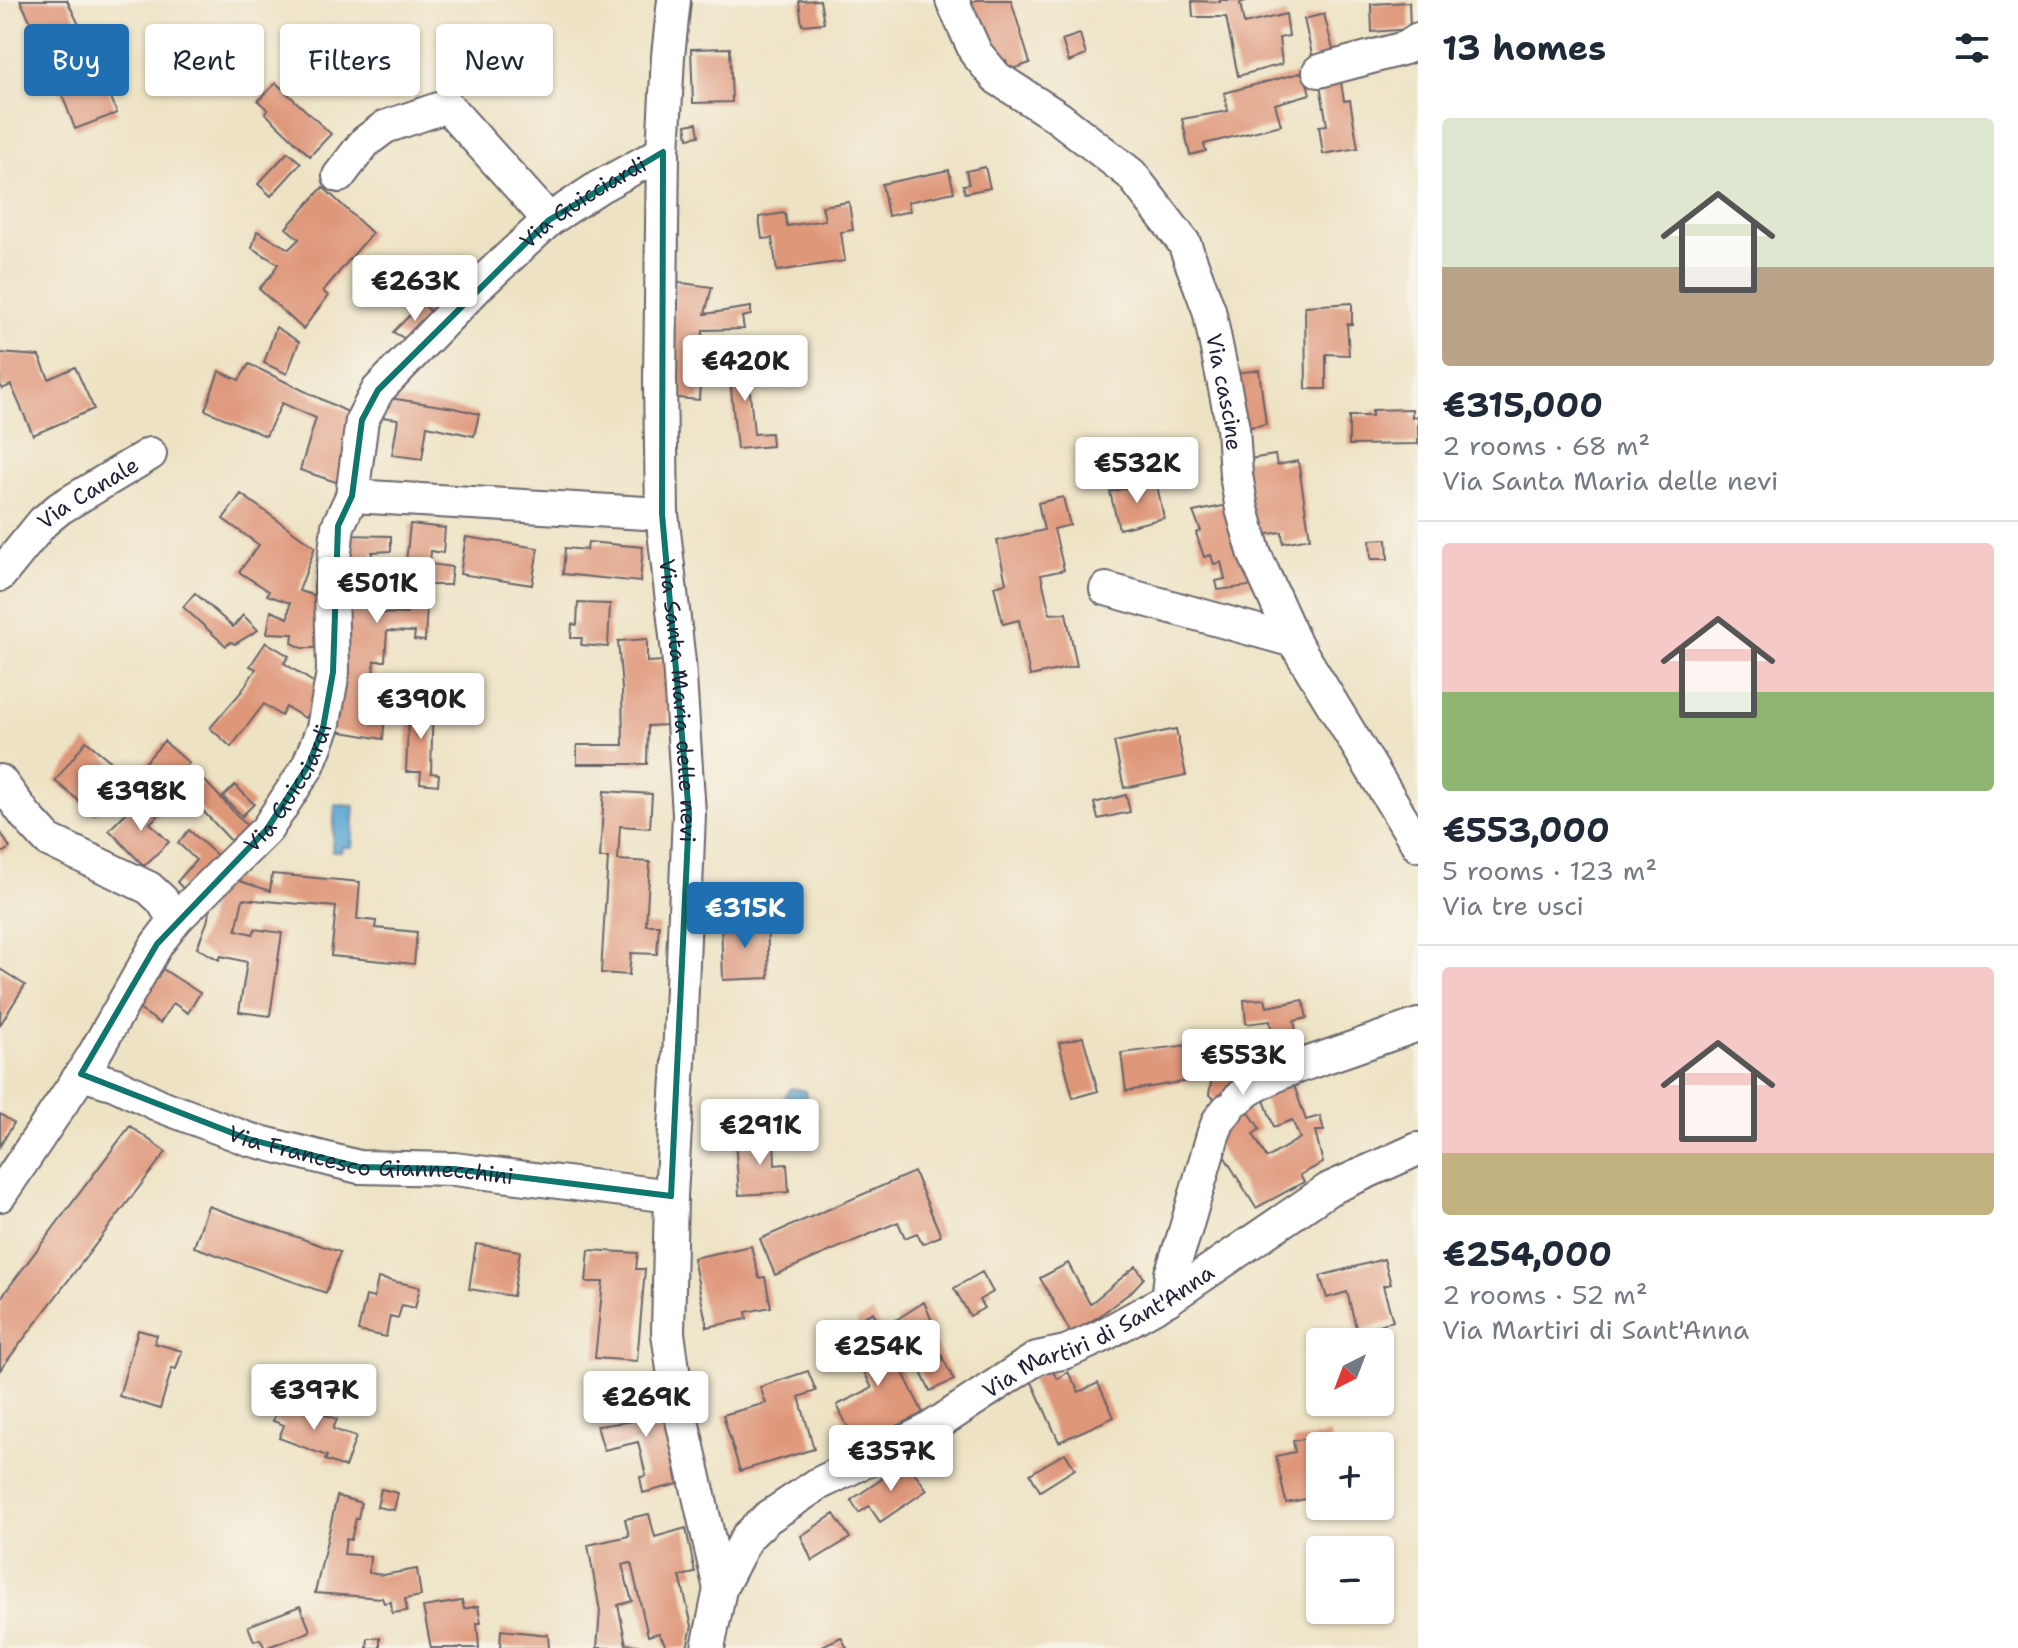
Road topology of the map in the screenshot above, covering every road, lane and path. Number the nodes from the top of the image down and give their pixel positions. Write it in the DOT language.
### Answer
graph roads {
  1 [pos="674,0"];
  2 [pos="952,0"];
  3 [pos="1418,39"];
  4 [pos="1319,71"];
  5 [pos="663,152"];
  6 [pos="339,176"];
  7 [pos="549,220"];
  8 [pos="150,454"];
  9 [pos="352,496"];
  10 [pos="662,514"];
  11 [pos="0,575"];
  12 [pos="1106,589"];
  13 [pos="1294,641"];
  14 [pos="0,781"];
  15 [pos="1418,845"];
  16 [pos="177,918"];
  17 [pos="1418,1025"];
  18 [pos="81,1074"];
  19 [pos="1418,1149"];
  20 [pos="0,1195"];
  21 [pos="671,1196"];
  22 [pos="1168,1299"];
  23 [pos="720,1589"];
  24 [pos="708,1648"];
  1 -- 5 [label="street, Via Santa Maria delle nevi"];
  2 -- 13 [label="street, Via cascine"];
  3 -- 4 [label="street"];
  5 -- 7 [label="street, Via Guicciardi"];
  5 -- 10 [label="street, Via Santa Maria delle nevi"];
  6 -- 7 [label="street"];
  7 -- 9 [label="street, Via Guicciardi"];
  8 -- 11 [label="street, Via Canale"];
  9 -- 10 [label="street"];
  9 -- 16 [label="street, Via Guicciardi"];
  10 -- 21 [label="street, Via Santa Maria delle nevi"];
  12 -- 13 [label="street"];
  13 -- 15 [label="street, Via cascine"];
  14 -- 16 [label="street"];
  16 -- 18 [label="street, Via Guicciardi"];
  17 -- 22 [label="street"];
  18 -- 20 [label="street, Via Guicciardi"];
  18 -- 21 [label="street, Via Francesco Giannecchini"];
  19 -- 22 [label="street, Via Martiri di Sant'Anna"];
  21 -- 23 [label="street, Via Santa Maria delle nevi"];
  22 -- 23 [label="street, Via Martiri di Sant'Anna"];
  23 -- 24 [label="street"];
}
